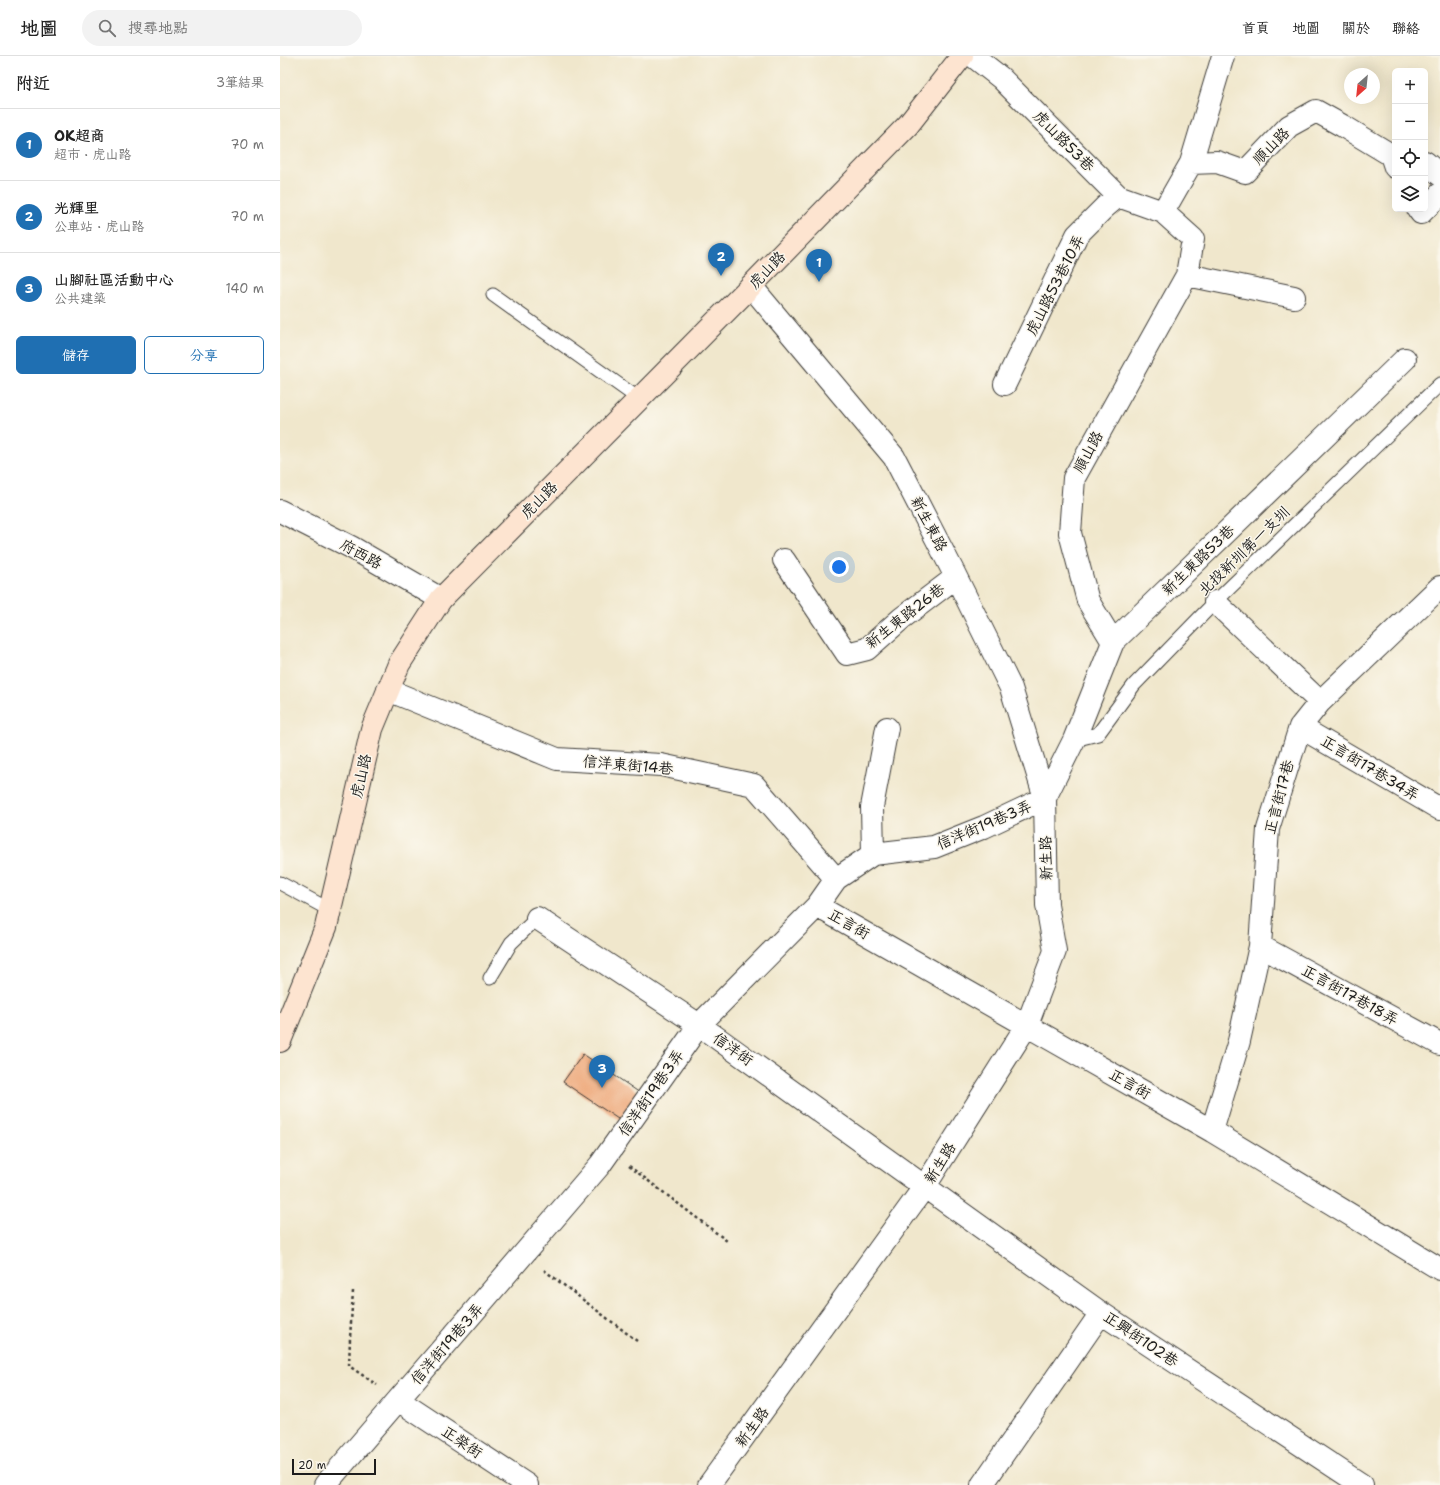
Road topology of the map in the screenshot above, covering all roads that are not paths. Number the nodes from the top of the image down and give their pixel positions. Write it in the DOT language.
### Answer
graph roads {
  1 [pos="962,56"];
  2 [pos="973,56"];
  3 [pos="1223,56"];
  4 [pos="1392,158"];
  5 [pos="1191,163"];
  6 [pos="1428,165"];
  7 [pos="1440,175"];
  8 [pos="1440,194"];
  9 [pos="1118,196"];
  10 [pos="1428,204"];
  11 [pos="1163,212"];
  12 [pos="1187,275"];
  13 [pos="751,286"];
  14 [pos="493,295"];
  15 [pos="1294,297"];
  16 [pos="1406,359"];
  17 [pos="1006,384"];
  18 [pos="1440,384"];
  19 [pos="639,399"];
  20 [pos="280,510"];
  21 [pos="784,560"];
  22 [pos="956,577"];
  23 [pos="1440,587"];
  24 [pos="441,599"];
  25 [pos="1215,602"];
  26 [pos="1113,642"];
  27 [pos="388,690"];
  28 [pos="1320,702"];
  29 [pos="1300,727"];
  30 [pos="887,728"];
  31 [pos="1074,740"];
  32 [pos="1045,798"];
  33 [pos="1440,809"];
  34 [pos="873,854"];
  35 [pos="836,879"];
  36 [pos="280,883"];
  37 [pos="817,906"];
  38 [pos="330,910"];
  39 [pos="537,918"];
  40 [pos="1260,946"];
  41 [pos="490,978"];
  42 [pos="699,1025"];
  43 [pos="1027,1025"];
  44 [pos="280,1040"];
  45 [pos="1440,1044"];
  46 [pos="1212,1131"];
  47 [pos="925,1186"];
  48 [pos="1440,1269"];
  49 [pos="1101,1313"];
  50 [pos="398,1400"];
  51 [pos="325,1485"];
  52 [pos="527,1485"];
  53 [pos="710,1485"];
  54 [pos="982,1485"];
  55 [pos="1362,1485"];
  1 -- 13 [label="street, 虎山路"];
  2 -- 9 [label="street, 虎山路53巷"];
  3 -- 5 [label="street"];
  4 -- 5 [label="street, 順山路"];
  5 -- 11 [label="street"];
  6 -- 7 [label="street"];
  8 -- 10 [label="street"];
  9 -- 11 [label="street, 虎山路53巷"];
  9 -- 17 [label="street, 虎山路53巷10弄"];
  11 -- 12 [label="street, 順山路"];
  12 -- 15 [label="street"];
  12 -- 26 [label="street, 順山路"];
  13 -- 19 [label="street, 虎山路"];
  13 -- 22 [label="street, 新生東路"];
  14 -- 19 [label="lane"];
  16 -- 26 [label="street, 新生東路53巷"];
  18 -- 25 [label="lane, 北投新圳第一支圳"];
  19 -- 24 [label="street, 虎山路"];
  20 -- 24 [label="street, 府西路"];
  21 -- 22 [label="street, 新生東路26巷"];
  22 -- 32 [label="street, 新生東路"];
  23 -- 28 [label="street, 正言街17巷"];
  24 -- 27 [label="street, 虎山路"];
  25 -- 28 [label="street"];
  25 -- 31 [label="lane, 北投新圳第一支圳"];
  26 -- 31 [label="street, 新生東路53巷"];
  27 -- 35 [label="street, 信洋東街14巷"];
  27 -- 38 [label="street, 虎山路"];
  28 -- 29 [label="street, 正言街17巷"];
  29 -- 33 [label="street, 正言街17巷34弄"];
  29 -- 40 [label="street, 正言街17巷"];
  30 -- 34 [label="street"];
  31 -- 32 [label="street, 新生東路53巷"];
  32 -- 34 [label="street, 信洋街19巷3弄"];
  32 -- 43 [label="street, 新生路"];
  34 -- 35 [label="street, 信洋街19巷3弄"];
  35 -- 37 [label="street, 信洋街19巷3弄"];
  36 -- 38 [label="lane"];
  37 -- 42 [label="street, 信洋街19巷3弄"];
  37 -- 43 [label="street, 正言街"];
  38 -- 44 [label="street, 虎山路"];
  39 -- 41 [label="lane"];
  39 -- 42 [label="street, 信洋街"];
  40 -- 45 [label="street, 正言街17巷18弄"];
  40 -- 46 [label="street, 正言街17巷"];
  42 -- 47 [label="street, 信洋街"];
  42 -- 50 [label="street, 信洋街19巷3弄"];
  43 -- 46 [label="street, 正言街"];
  43 -- 47 [label="street, 新生路"];
  46 -- 48 [label="street, 正言街"];
  47 -- 49 [label="street, 正興街102巷"];
  47 -- 53 [label="street, 新生路"];
  49 -- 54 [label="street"];
  49 -- 55 [label="street, 正興街102巷"];
  50 -- 51 [label="street, 信洋街19巷3弄"];
  50 -- 52 [label="street, 正榮街"];
}
